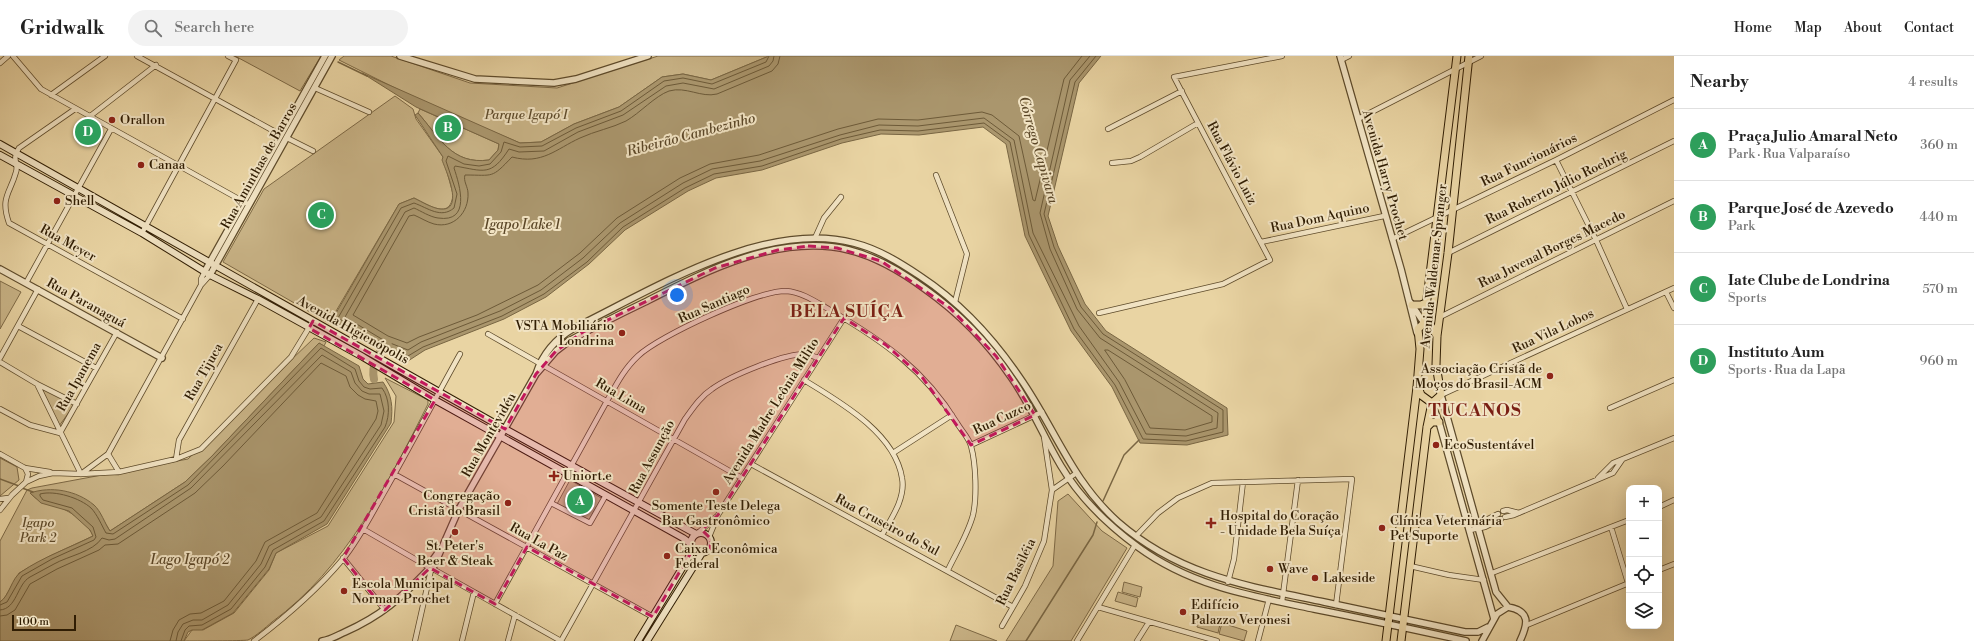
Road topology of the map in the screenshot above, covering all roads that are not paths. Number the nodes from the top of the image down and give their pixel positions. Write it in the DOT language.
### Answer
graph roads {
  1 [pos="8,56"];
  2 [pos="13,56"];
  3 [pos="105,56"];
  4 [pos="137,56"];
  5 [pos="228,56"];
  6 [pos="325,56"];
  7 [pos="332,56"];
  8 [pos="400,56"];
  9 [pos="648,56"];
  10 [pos="1282,56"];
  11 [pos="1349,56"];
  12 [pos="1457,56"];
  13 [pos="1481,56"];
  14 [pos="409,57"];
  15 [pos="1340,58"];
  16 [pos="1469,59"];
  17 [pos="0,63"];
  18 [pos="156,65"];
  19 [pos="1456,70"];
  20 [pos="315,88"];
  21 [pos="1182,92"];
  22 [pos="51,95"];
  23 [pos="215,99"];
  24 [pos="1674,100"];
  25 [pos="75,109"];
  26 [pos="369,112"];
  27 [pos="89,117"];
  28 [pos="1358,120"];
  29 [pos="1198,123"];
  30 [pos="1108,128"];
  31 [pos="111,129"];
  32 [pos="281,134"];
  33 [pos="288,138"];
  34 [pos="1674,141"];
  35 [pos="0,144"];
  36 [pos="313,151"];
  37 [pos="16,153"];
  38 [pos="1458,154"];
  39 [pos="0,155"];
  40 [pos="1446,155"];
  41 [pos="1556,160"];
  42 [pos="15,163"];
  43 [pos="1112,163"];
  44 [pos="180,165"];
  45 [pos="936,175"];
  46 [pos="78,188"];
  47 [pos="1572,191"];
  48 [pos="74,195"];
  49 [pos="841,197"];
  50 [pos="1674,201"];
  51 [pos="243,202"];
  52 [pos="250,205"];
  53 [pos="1453,209"];
  54 [pos="1384,216"];
  55 [pos="1438,217"];
  56 [pos="146,225"];
  57 [pos="142,233"];
  58 [pos="814,238"];
  59 [pos="1392,238"];
  60 [pos="1596,240"];
  61 [pos="851,242"];
  62 [pos="1261,242"];
  63 [pos="47,244"];
  64 [pos="849,250"];
  65 [pos="743,251"];
  66 [pos="1448,252"];
  67 [pos="744,259"];
  68 [pos="212,264"];
  69 [pos="0,269"];
  70 [pos="204,271"];
  71 [pos="210,275"];
  72 [pos="26,283"];
  73 [pos="202,285"];
  74 [pos="1674,288"];
  75 [pos="38,290"];
  76 [pos="1666,292"];
  77 [pos="641,295"];
  78 [pos="258,299"];
  79 [pos="644,302"];
  80 [pos="955,302"];
  81 [pos="1426,302"];
  82 [pos="1411,303"];
  83 [pos="950,308"];
  84 [pos="1674,308"];
  85 [pos="1627,309"];
  86 [pos="964,310"];
  87 [pos="1099,313"];
  88 [pos="958,316"];
  89 [pos="1440,317"];
  90 [pos="844,318"];
  91 [pos="183,319"];
  92 [pos="313,321"];
  93 [pos="1424,323"];
  94 [pos="18,326"];
  95 [pos="309,328"];
  96 [pos="117,332"];
  97 [pos="488,334"];
  98 [pos="1418,336"];
  99 [pos="1437,336"];
  100 [pos="551,346"];
  101 [pos="556,350"];
  102 [pos="1002,351"];
  103 [pos="460,354"];
  104 [pos="996,356"];
  105 [pos="0,358"];
  106 [pos="162,358"];
  107 [pos="818,358"];
  108 [pos="0,362"];
  109 [pos="542,364"];
  110 [pos="96,368"];
  111 [pos="804,380"];
  112 [pos="1674,380"];
  113 [pos="37,384"];
  114 [pos="1417,387"];
  115 [pos="439,392"];
  116 [pos="1441,395"];
  117 [pos="435,400"];
  118 [pos="607,401"];
  119 [pos="77,404"];
  120 [pos="1432,404"];
  121 [pos="1610,408"];
  122 [pos="0,409"];
  123 [pos="1042,412"];
  124 [pos="952,414"];
  125 [pos="1035,415"];
  126 [pos="1439,422"];
  127 [pos="1427,427"];
  128 [pos="505,429"];
  129 [pos="1043,431"];
  130 [pos="60,433"];
  131 [pos="501,436"];
  132 [pos="1674,438"];
  133 [pos="674,439"];
  134 [pos="971,445"];
  135 [pos="893,453"];
  136 [pos="0,454"];
  137 [pos="108,454"];
  138 [pos="176,459"];
  139 [pos="1622,460"];
  140 [pos="751,464"];
  141 [pos="1610,465"];
  142 [pos="571,466"];
  143 [pos="25,468"];
  144 [pos="1606,469"];
  145 [pos="1614,471"];
  146 [pos="119,472"];
  147 [pos="53,473"];
  148 [pos="568,473"];
  149 [pos="81,474"];
  150 [pos="394,474"];
  151 [pos="1075,474"];
  152 [pos="1610,475"];
  153 [pos="742,478"];
  154 [pos="1070,478"];
  155 [pos="1597,479"];
  156 [pos="1298,480"];
  157 [pos="1243,482"];
  158 [pos="26,483"];
  159 [pos="1052,490"];
  160 [pos="606,495"];
  161 [pos="10,497"];
  162 [pos="0,499"];
  163 [pos="1674,500"];
  164 [pos="551,503"];
  165 [pos="639,504"];
  166 [pos="1662,506"];
  167 [pos="459,509"];
  168 [pos="0,510"];
  169 [pos="635,511"];
  170 [pos="1502,512"];
  171 [pos="1519,513"];
  172 [pos="718,516"];
  173 [pos="1505,517"];
  174 [pos="1626,521"];
  175 [pos="1479,527"];
  176 [pos="1611,527"];
  177 [pos="363,529"];
  178 [pos="1470,530"];
  179 [pos="697,534"];
  180 [pos="882,535"];
  181 [pos="709,536"];
  182 [pos="1136,536"];
  183 [pos="1136,545"];
  184 [pos="692,546"];
  185 [pos="526,547"];
  186 [pos="702,553"];
  187 [pos="343,558"];
  188 [pos="1674,564"];
  189 [pos="1410,566"];
  190 [pos="430,568"];
  191 [pos="1662,569"];
  192 [pos="948,570"];
  193 [pos="1492,573"];
  194 [pos="1626,574"];
  195 [pos="1484,580"];
  196 [pos="1228,582"];
  197 [pos="593,584"];
  198 [pos="1626,584"];
  199 [pos="474,592"];
  200 [pos="1283,594"];
  201 [pos="1269,599"];
  202 [pos="1282,602"];
  203 [pos="495,604"];
  204 [pos="1336,605"];
  205 [pos="1012,607"];
  206 [pos="1098,607"];
  207 [pos="1508,607"];
  208 [pos="385,610"];
  209 [pos="515,615"];
  210 [pos="652,616"];
  211 [pos="1389,616"];
  212 [pos="1404,619"];
  213 [pos="1494,619"];
  214 [pos="1149,622"];
  215 [pos="1388,624"];
  216 [pos="1527,625"];
  217 [pos="1002,626"];
  218 [pos="1403,627"];
  219 [pos="1488,627"];
  220 [pos="1201,639"];
  221 [pos="254,641"];
  222 [pos="327,641"];
  223 [pos="414,641"];
  224 [pos="462,641"];
  225 [pos="508,641"];
  226 [pos="561,641"];
  227 [pos="638,641"];
  228 [pos="647,641"];
  229 [pos="1077,641"];
  230 [pos="1137,641"];
  231 [pos="1217,641"];
  232 [pos="1258,641"];
  233 [pos="1386,641"];
  234 [pos="1401,641"];
  235 [pos="1466,641"];
  236 [pos="1482,641"];
  237 [pos="1520,641"];
  1 -- 17 [label="street"];
  2 -- 22 [label="street"];
  3 -- 22 [label="street"];
  4 -- 18 [label="street"];
  5 -- 23 [label="street"];
  6 -- 32 [label="street, Rua Aminthas de Barros"];
  7 -- 20 [label="street, Rua Aminthas de Barros"];
  8 -- 14 [label="street"];
  9 -- 14 [label="street"];
  10 -- 21 [label="street, Rua Flávio Luiz"];
  11 -- 15 [label="street"];
  12 -- 19 [label="main road, Avenida Waldemar Spranger"];
  13 -- 16 [label="street"];
  15 -- 28 [label="street, Avenida Harry Prochet"];
  16 -- 19 [label="street"];
  16 -- 38 [label="main road, Avenida Waldemar Spranger"];
  18 -- 23 [label="street"];
  18 -- 27 [label="street"];
  19 -- 28 [label="street"];
  19 -- 40 [label="main road, Avenida Waldemar Spranger"];
  20 -- 26 [label="street"];
  20 -- 33 [label="street, Rua Aminthas de Barros"];
  21 -- 29 [label="street, Rua Flávio Luiz"];
  21 -- 30 [label="street"];
  22 -- 25 [label="street"];
  23 -- 32 [label="street"];
  23 -- 44 [label="street"];
  24 -- 41 [label="street, Rua Funcionários"];
  25 -- 27 [label="street"];
  25 -- 37 [label="street"];
  27 -- 31 [label="street"];
  28 -- 54 [label="street, Avenida Harry Prochet"];
  29 -- 43 [label="street"];
  29 -- 62 [label="street, Rua Flávio Luiz"];
  31 -- 44 [label="street"];
  31 -- 46 [label="street"];
  32 -- 51 [label="street, Rua Aminthas de Barros"];
  33 -- 36 [label="street"];
  33 -- 52 [label="street, Rua Aminthas de Barros"];
  34 -- 47 [label="street, Rua Roberto Júlio Roehrig"];
  35 -- 37 [label="main road, Avenida Higienópolis"];
  37 -- 42 [label="street, Rua Meyer"];
  37 -- 46 [label="main road, Avenida Higienópolis"];
  38 -- 40 [label="main road"];
  38 -- 53 [label="main road, Avenida Waldemar Spranger"];
  39 -- 42 [label="main road, Avenida Higienópolis"];
  40 -- 55 [label="main road, Avenida Waldemar Spranger"];
  41 -- 47 [label="street"];
  41 -- 53 [label="street, Rua Funcionários"];
  42 -- 48 [label="main road, Avenida Higienópolis"];
  42 -- 63 [label="street, Rua Meyer"];
  44 -- 51 [label="street"];
  44 -- 56 [label="street"];
  45 -- 80 [label="street"];
  46 -- 48 [label="street"];
  46 -- 56 [label="main road, Avenida Higienópolis"];
  47 -- 60 [label="street"];
  47 -- 66 [label="street, Rua Roberto Júlio Roehrig"];
  48 -- 57 [label="main road, Avenida Higienópolis"];
  48 -- 63 [label="street"];
  49 -- 58 [label="street"];
  50 -- 60 [label="street, Rua Juvenal Borges Macedo"];
  51 -- 52 [label="street"];
  51 -- 68 [label="street, Rua Aminthas de Barros"];
  52 -- 68 [label="street, Rua Aminthas de Barros"];
  53 -- 55 [label="street, Rua Funcionários"];
  53 -- 66 [label="main road, Avenida Waldemar Spranger"];
  54 -- 59 [label="street, Avenida Harry Prochet"];
  54 -- 62 [label="street, Rua Dom Aquino"];
  55 -- 59 [label="street, Rua Funcionários"];
  55 -- 81 [label="main road, Avenida Waldemar Spranger"];
  56 -- 57 [label="street"];
  56 -- 68 [label="main road, Avenida Higienópolis"];
  57 -- 70 [label="main road, Avenida Higienópolis"];
  58 -- 61 [label="street"];
  58 -- 65 [label="street"];
  59 -- 82 [label="street, Avenida Harry Prochet"];
  60 -- 85 [label="street"];
  60 -- 89 [label="street, Rua Juvenal Borges Macedo"];
  61 -- 64 [label="street"];
  61 -- 80 [label="street"];
  62 -- 87 [label="street, Rua Flávio Luiz"];
  63 -- 72 [label="street"];
  63 -- 91 [label="street, Rua Meyer"];
  64 -- 67 [label="street"];
  64 -- 83 [label="street"];
  65 -- 67 [label="street"];
  65 -- 77 [label="street"];
  66 -- 89 [label="main road, Avenida Waldemar Spranger"];
  67 -- 79 [label="street"];
  68 -- 70 [label="street, Rua Aminthas de Barros"];
  68 -- 71 [label="street, Rua Aminthas de Barros"];
  68 -- 92 [label="main road, Avenida Higienópolis"];
  69 -- 72 [label="street, Rua Paranaguá"];
  70 -- 71 [label="main road, Avenida Higienópolis"];
  70 -- 73 [label="street, Rua Aminthas de Barros"];
  71 -- 73 [label="street, Rua Aminthas de Barros"];
  71 -- 78 [label="main road, Avenida Higienópolis"];
  72 -- 75 [label="street, Rua Paranaguá"];
  73 -- 91 [label="street, Rua Aminthas de Barros"];
  74 -- 76 [label="street, Rua Vila Lobos"];
  75 -- 94 [label="street"];
  75 -- 96 [label="street, Rua Paranaguá"];
  76 -- 84 [label="street"];
  76 -- 85 [label="street, Rua Vila Lobos"];
  77 -- 79 [label="street"];
  77 -- 100 [label="street"];
  78 -- 95 [label="main road, Avenida Higienópolis"];
  78 -- 138 [label="street, Rua Tijuca"];
  79 -- 101 [label="street"];
  80 -- 83 [label="street"];
  80 -- 86 [label="street"];
  81 -- 82 [label="main road"];
  81 -- 93 [label="main road, Avenida Waldemar Spranger"];
  82 -- 93 [label="street, Avenida Harry Prochet"];
  82 -- 98 [label="street, Avenida Harry Prochet"];
  83 -- 88 [label="street"];
  85 -- 116 [label="street, Rua Vila Lobos"];
  86 -- 88 [label="street"];
  86 -- 102 [label="street"];
  88 -- 104 [label="street"];
  89 -- 99 [label="main road, Avenida Waldemar Spranger"];
  90 -- 107 [label="street, Avenida Madre Leônia Milito"];
  90 -- 118 [label="street, Rua Santiago"];
  90 -- 124 [label="street, Rua Santiago"];
  91 -- 106 [label="street, Rua Aminthas de Barros"];
  92 -- 95 [label="street"];
  92 -- 115 [label="main road, Avenida Higienópolis"];
  93 -- 98 [label="main road, Avenida Waldemar Spranger"];
  93 -- 99 [label="main road"];
  94 -- 105 [label="street"];
  94 -- 110 [label="street"];
  95 -- 117 [label="main road, Avenida Higienópolis"];
  95 -- 138 [label="street"];
  96 -- 106 [label="street, Rua Paranaguá"];
  96 -- 110 [label="street, Rua Ipanema"];
  97 -- 109 [label="street, Rua Lima"];
  98 -- 114 [label="main road, Avenida Waldemar Spranger"];
  99 -- 116 [label="main road, Avenida Waldemar Spranger"];
  100 -- 101 [label="street"];
  100 -- 109 [label="street"];
  101 -- 109 [label="street"];
  102 -- 104 [label="street"];
  102 -- 123 [label="street"];
  103 -- 115 [label="street"];
  104 -- 125 [label="street"];
  106 -- 137 [label="street, Rua Aminthas de Barros"];
  107 -- 111 [label="street, Avenida Madre Leônia Milito"];
  107 -- 133 [label="street, Rua Assunção"];
  108 -- 113 [label="street"];
  109 -- 118 [label="street, Rua Lima"];
  109 -- 128 [label="street, Rua Montevidéu"];
  110 -- 119 [label="street, Rua Ipanema"];
  111 -- 135 [label="street"];
  111 -- 140 [label="street, Avenida Madre Leônia Milito"];
  112 -- 121 [label="street"];
  113 -- 119 [label="street"];
  113 -- 130 [label="street"];
  114 -- 120 [label="main road"];
  114 -- 211 [label="main road, Avenida Waldemar Spranger"];
  115 -- 117 [label="street"];
  115 -- 128 [label="main road, Avenida Higienópolis"];
  116 -- 120 [label="main road"];
  116 -- 175 [label="street"];
  117 -- 131 [label="main road, Avenida Higienópolis"];
  117 -- 150 [label="street"];
  118 -- 133 [label="street, Rua Lima"];
  118 -- 142 [label="street, Rua Santiago"];
  119 -- 130 [label="street, Rua Ipanema"];
  120 -- 126 [label="street"];
  120 -- 127 [label="main road"];
  122 -- 130 [label="street"];
  123 -- 125 [label="street, Rua Cuzco"];
  123 -- 151 [label="street"];
  124 -- 134 [label="street, Rua Santiago"];
  124 -- 135 [label="street"];
  125 -- 129 [label="street"];
  125 -- 134 [label="street, Rua Cuzco"];
  126 -- 127 [label="main road"];
  126 -- 178 [label="street"];
  127 -- 189 [label="main road"];
  128 -- 131 [label="street, Rua Montevidéu"];
  128 -- 142 [label="main road, Avenida Higienópolis"];
  129 -- 154 [label="street"];
  129 -- 159 [label="street, Rua Basiléia"];
  130 -- 149 [label="street"];
  131 -- 148 [label="main road, Avenida Higienópolis"];
  131 -- 167 [label="street, Rua Montevidéu"];
  132 -- 139 [label="street"];
  133 -- 153 [label="street, Rua Lima"];
  133 -- 165 [label="street, Rua Assunção"];
  134 -- 192 [label="street, Rua Santiago"];
  135 -- 180 [label="street"];
  136 -- 143 [label="street"];
  137 -- 146 [label="street"];
  137 -- 149 [label="street, Rua Aminthas de Barros"];
  138 -- 146 [label="street"];
  139 -- 141 [label="street"];
  139 -- 145 [label="street"];
  140 -- 153 [label="street, Avenida Madre Leônia Milito"];
  140 -- 180 [label="street, Rua Cruseiro do Sul"];
  141 -- 144 [label="street"];
  141 -- 145 [label="street"];
  142 -- 148 [label="street, Rua Santiago"];
  142 -- 165 [label="main road, Avenida Higienópolis"];
  143 -- 147 [label="street"];
  143 -- 158 [label="street"];
  144 -- 152 [label="street"];
  144 -- 155 [label="street"];
  145 -- 152 [label="street"];
  146 -- 149 [label="street"];
  147 -- 149 [label="street"];
  147 -- 158 [label="street"];
  148 -- 160 [label="main road, Avenida Higienópolis"];
  148 -- 164 [label="street, Rua Santiago"];
  150 -- 167 [label="street, Rua La Paz"];
  150 -- 177 [label="street"];
  151 -- 154 [label="street"];
  151 -- 182 [label="street"];
  152 -- 155 [label="street"];
  153 -- 172 [label="street, Avenida Madre Leônia Milito"];
  154 -- 159 [label="street"];
  154 -- 183 [label="street"];
  155 -- 171 [label="street"];
  156 -- 157 [label="street"];
  156 -- 200 [label="street"];
  156 -- 204 [label="street"];
  157 -- 182 [label="street"];
  157 -- 196 [label="street"];
  158 -- 161 [label="street"];
  159 -- 205 [label="street, Rua Basiléia"];
  160 -- 164 [label="street"];
  160 -- 169 [label="main road, Avenida Higienópolis"];
  161 -- 162 [label="street"];
  161 -- 168 [label="street"];
  163 -- 166 [label="street"];
  164 -- 185 [label="street, Rua Santiago"];
  165 -- 169 [label="street, Rua Assunção"];
  165 -- 179 [label="main road, Avenida Higienópolis"];
  167 -- 185 [label="street, Rua La Paz"];
  167 -- 190 [label="street, Rua Montevidéu"];
  169 -- 184 [label="main road, Avenida Higienópolis"];
  169 -- 197 [label="street, Rua Assunção"];
  170 -- 171 [label="street"];
  170 -- 173 [label="street"];
  170 -- 175 [label="street"];
  171 -- 173 [label="street"];
  172 -- 179 [label="street, Avenida Madre Leônia Milito"];
  172 -- 181 [label="street, Avenida Madre Leônia Milito"];
  173 -- 175 [label="street"];
  174 -- 176 [label="street"];
  175 -- 178 [label="street"];
  175 -- 193 [label="street"];
  176 -- 193 [label="street"];
  176 -- 194 [label="street"];
  177 -- 187 [label="street"];
  177 -- 190 [label="street"];
  178 -- 195 [label="street"];
  179 -- 181 [label="main road"];
  179 -- 184 [label="main road"];
  180 -- 192 [label="street, Rua Cruseiro do Sul"];
  181 -- 186 [label="main road"];
  182 -- 196 [label="street"];
  183 -- 201 [label="street"];
  183 -- 206 [label="street"];
  184 -- 186 [label="main road"];
  184 -- 210 [label="main road"];
  185 -- 197 [label="street, Rua La Paz"];
  185 -- 203 [label="street, Rua Santiago"];
  186 -- 228 [label="main road"];
  187 -- 208 [label="street"];
  187 -- 221 [label="street"];
  188 -- 191 [label="street"];
  189 -- 195 [label="street"];
  189 -- 212 [label="main road"];
  190 -- 199 [label="street"];
  190 -- 208 [label="street, Rua Montevidéu"];
  190 -- 223 [label="street"];
  192 -- 205 [label="street, Rua Cruseiro do Sul"];
  193 -- 207 [label="street"];
  195 -- 213 [label="street"];
  196 -- 200 [label="street"];
  197 -- 210 [label="street, Rua La Paz"];
  197 -- 226 [label="street, Rua Assunção"];
  198 -- 216 [label="street"];
  199 -- 203 [label="street"];
  199 -- 224 [label="street"];
  200 -- 202 [label="street"];
  200 -- 204 [label="street"];
  201 -- 202 [label="street"];
  201 -- 232 [label="street"];
  202 -- 215 [label="street"];
  203 -- 209 [label="street"];
  204 -- 211 [label="street"];
  205 -- 217 [label="street, Rua Basiléia"];
  206 -- 214 [label="street"];
  206 -- 229 [label="street"];
  207 -- 213 [label="street"];
  207 -- 216 [label="street"];
  208 -- 222 [label="street, Rua Montevidéu"];
  209 -- 225 [label="street"];
  209 -- 226 [label="street"];
  210 -- 227 [label="main road"];
  211 -- 212 [label="street"];
  211 -- 215 [label="main road, Avenida Waldemar Spranger"];
  212 -- 218 [label="main road"];
  212 -- 219 [label="street"];
  213 -- 219 [label="street"];
  214 -- 220 [label="street"];
  214 -- 230 [label="street"];
  215 -- 218 [label="street"];
  215 -- 233 [label="main road, Avenida Waldemar Spranger"];
  216 -- 237 [label="street"];
  218 -- 234 [label="main road"];
  218 -- 235 [label="street"];
  219 -- 236 [label="street"];
  220 -- 231 [label="street"];
}
